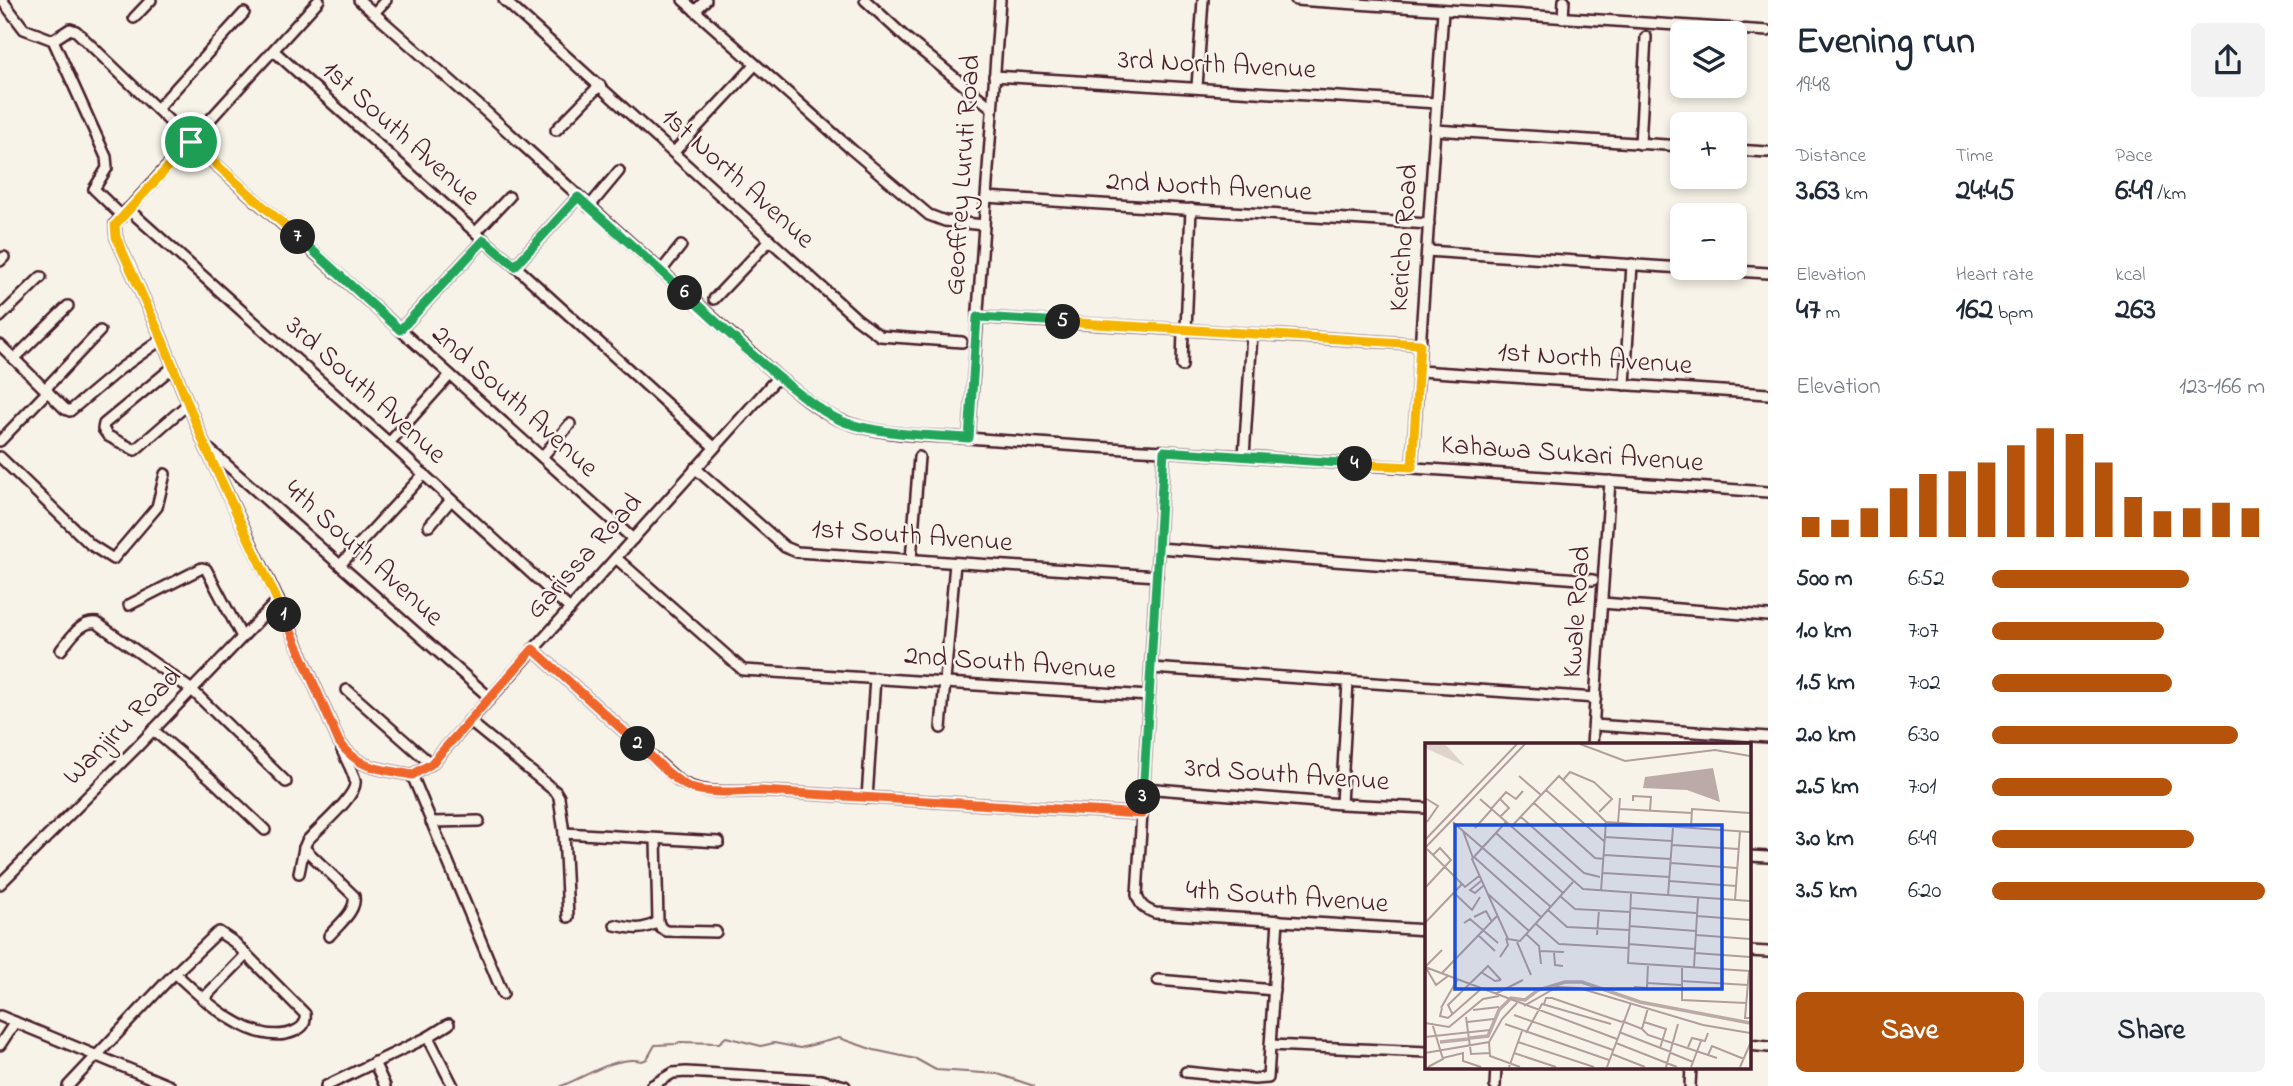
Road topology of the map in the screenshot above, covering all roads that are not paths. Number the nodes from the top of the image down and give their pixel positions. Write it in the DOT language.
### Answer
graph roads {
  1 [pos="2,0"];
  2 [pos="151,0"];
  3 [pos="319,0"];
  4 [pos="359,0"];
  5 [pos="386,0"];
  6 [pos="504,0"];
  7 [pos="683,0"];
  8 [pos="706,0"];
  9 [pos="865,0"];
  10 [pos="1000,0"];
  11 [pos="1203,0"];
  12 [pos="1296,0"];
  13 [pos="1564,0"];
  14 [pos="1357,2"];
  15 [pos="695,11"];
  16 [pos="1443,11"];
  17 [pos="244,13"];
  18 [pos="374,13"];
  19 [pos="134,18"];
  20 [pos="1563,18"];
  21 [pos="1768,31"];
  22 [pos="1646,37"];
  23 [pos="53,40"];
  24 [pos="274,51"];
  25 [pos="755,65"];
  26 [pos="994,76"];
  27 [pos="600,85"];
  28 [pos="1197,87"];
  29 [pos="1437,103"];
  30 [pos="157,108"];
  31 [pos="992,108"];
  32 [pos="556,130"];
  33 [pos="1435,130"];
  34 [pos="191,142"];
  35 [pos="1640,144"];
  36 [pos="1670,145"];
  37 [pos="1747,151"];
  38 [pos="674,152"];
  39 [pos="1768,152"];
  40 [pos="619,171"];
  41 [pos="509,197"];
  42 [pos="578,197"];
  43 [pos="986,197"];
  44 [pos="589,207"];
  45 [pos="1191,209"];
  46 [pos="125,212"];
  47 [pos="1429,224"];
  48 [pos="984,225"];
  49 [pos="476,232"];
  50 [pos="484,240"];
  51 [pos="770,240"];
  52 [pos="681,246"];
  53 [pos="1427,251"];
  54 [pos="1632,264"];
  55 [pos="515,266"];
  56 [pos="1670,267"];
  57 [pos="660,271"];
  58 [pos="1747,272"];
  59 [pos="1768,273"];
  60 [pos="41,277"];
  61 [pos="714,299"];
  62 [pos="68,306"];
  63 [pos="0,317"];
  64 [pos="977,317"];
  65 [pos="1184,329"];
  66 [pos="400,330"];
  67 [pos="100,331"];
  68 [pos="1252,334"];
  69 [pos="162,339"];
  70 [pos="968,342"];
  71 [pos="1420,344"];
  72 [pos="0,345"];
  73 [pos="15,359"];
  74 [pos="1182,366"];
  75 [pos="173,367"];
  76 [pos="1419,371"];
  77 [pos="450,375"];
  78 [pos="778,377"];
  79 [pos="1625,385"];
  80 [pos="47,390"];
  81 [pos="1768,394"];
  82 [pos="188,404"];
  83 [pos="570,424"];
  84 [pos="969,438"];
  85 [pos="0,441"];
  86 [pos="389,443"];
  87 [pos="205,446"];
  88 [pos="714,447"];
  89 [pos="1164,451"];
  90 [pos="1244,456"];
  91 [pos="0,457"];
  92 [pos="542,457"];
  93 [pos="919,457"];
  94 [pos="1412,467"];
  95 [pos="695,468"];
  96 [pos="165,474"];
  97 [pos="424,474"];
  98 [pos="1610,481"];
  99 [pos="1768,492"];
  100 [pos="452,500"];
  101 [pos="429,526"];
  102 [pos="633,539"];
  103 [pos="1158,548"];
  104 [pos="616,558"];
  105 [pos="911,560"];
  106 [pos="955,563"];
  107 [pos="341,564"];
  108 [pos="1157,576"];
  109 [pos="1598,580"];
  110 [pos="278,600"];
  111 [pos="1602,603"];
  112 [pos="129,605"];
  113 [pos="570,609"];
  114 [pos="1768,616"];
  115 [pos="242,638"];
  116 [pos="533,649"];
  117 [pos="61,650"];
  118 [pos="1151,668"];
  119 [pos="875,678"];
  120 [pos="944,682"];
  121 [pos="1348,682"];
  122 [pos="192,690"];
  123 [pos="347,690"];
  124 [pos="1149,696"];
  125 [pos="489,697"];
  126 [pos="1595,698"];
  127 [pos="469,721"];
  128 [pos="1594,725"];
  129 [pos="941,728"];
  130 [pos="153,730"];
  131 [pos="1768,737"];
  132 [pos="339,742"];
  133 [pos="1592,743"];
  134 [pos="431,764"];
  135 [pos="412,775"];
  136 [pos="286,782"];
  137 [pos="1144,789"];
  138 [pos="867,798"];
  139 [pos="1341,804"];
  140 [pos="1425,808"];
  141 [pos="1142,814"];
  142 [pos="479,821"];
  143 [pos="431,822"];
  144 [pos="265,830"];
  145 [pos="564,834"];
  146 [pos="656,839"];
  147 [pos="719,842"];
  148 [pos="304,848"];
  149 [pos="1750,856"];
  150 [pos="1768,857"];
  151 [pos="299,873"];
  152 [pos="0,884"];
  153 [pos="568,917"];
  154 [pos="1278,920"];
  155 [pos="658,922"];
  156 [pos="615,925"];
  157 [pos="1425,930"];
  158 [pos="716,932"];
  159 [pos="329,936"];
  160 [pos="1750,951"];
  161 [pos="1768,953"];
  162 [pos="246,955"];
  163 [pos="175,973"];
  164 [pos="1158,981"];
  165 [pos="1274,990"];
  166 [pos="503,994"];
  167 [pos="203,999"];
  168 [pos="0,1016"];
  169 [pos="15,1022"];
  170 [pos="449,1024"];
  171 [pos="428,1037"];
  172 [pos="0,1045"];
  173 [pos="1270,1045"];
  174 [pos="1750,1045"];
  175 [pos="1768,1047"];
  176 [pos="1425,1052"];
  177 [pos="97,1057"];
  178 [pos="374,1062"];
  179 [pos="1496,1068"];
  180 [pos="1691,1068"];
  181 [pos="1186,1072"];
  182 [pos="68,1086"];
  183 [pos="170,1086"];
  184 [pos="326,1086"];
  185 [pos="385,1086"];
  186 [pos="453,1086"];
  187 [pos="652,1086"];
  188 [pos="845,1086"];
  189 [pos="1495,1086"];
  190 [pos="1690,1086"];
  1 -- 23 [label="street"];
  2 -- 19 [label="street"];
  3 -- 24 [label="street"];
  4 -- 18 [label="street, Kahawa Sukari Avenue"];
  5 -- 18 [label="street"];
  6 -- 27 [label="street, 1st North Avenue"];
  7 -- 15 [label="street"];
  8 -- 15 [label="street"];
  9 -- 31 [label="street"];
  10 -- 26 [label="street, Geoffrey Luruti Road"];
  11 -- 28 [label="street"];
  12 -- 14 [label="street"];
  13 -- 20 [label="street"];
  14 -- 16 [label="street"];
  15 -- 25 [label="street"];
  16 -- 20 [label="street"];
  16 -- 29 [label="street, Kericho Road"];
  17 -- 30 [label="street"];
  18 -- 42 [label="street, Kahawa Sukari Avenue"];
  20 -- 21 [label="street"];
  22 -- 35 [label="street"];
  23 -- 30 [label="street, 2nd South Avenue"];
  23 -- 46 [label="street, 3rd South Avenue"];
  24 -- 34 [label="street"];
  24 -- 49 [label="street, 1st South Avenue"];
  25 -- 38 [label="street"];
  25 -- 48 [label="street"];
  26 -- 28 [label="street, 3rd North Avenue"];
  26 -- 31 [label="street, Geoffrey Luruti Road"];
  27 -- 32 [label="street"];
  27 -- 38 [label="street, 1st North Avenue"];
  28 -- 29 [label="street, 3rd North Avenue"];
  29 -- 33 [label="street, Kericho Road"];
  30 -- 34 [label="street, 2nd South Avenue"];
  31 -- 43 [label="street, Geoffrey Luruti Road"];
  33 -- 35 [label="street"];
  33 -- 47 [label="street, Kericho Road"];
  34 -- 46 [label="street"];
  34 -- 66 [label="street, 2nd South Avenue"];
  35 -- 36 [label="street"];
  37 -- 39 [label="street"];
  38 -- 51 [label="street, 1st North Avenue"];
  40 -- 44 [label="street"];
  41 -- 49 [label="street"];
  42 -- 44 [label="street, Kahawa Sukari Avenue"];
  42 -- 55 [label="street"];
  43 -- 45 [label="street, 2nd North Avenue"];
  43 -- 48 [label="street, Geoffrey Luruti Road"];
  44 -- 57 [label="street, Kahawa Sukari Avenue"];
  45 -- 47 [label="street, 2nd North Avenue"];
  45 -- 65 [label="street"];
  46 -- 69 [label="street"];
  46 -- 86 [label="street, 3rd South Avenue"];
  47 -- 53 [label="street, Kericho Road"];
  48 -- 64 [label="street, Geoffrey Luruti Road"];
  49 -- 50 [label="street, 1st South Avenue"];
  50 -- 55 [label="street, 1st South Avenue"];
  50 -- 66 [label="street"];
  51 -- 61 [label="street"];
  51 -- 70 [label="street, 1st North Avenue"];
  52 -- 57 [label="street"];
  53 -- 54 [label="street"];
  53 -- 71 [label="street, Kericho Road"];
  54 -- 56 [label="street"];
  54 -- 79 [label="street"];
  55 -- 88 [label="street, 1st South Avenue"];
  57 -- 78 [label="street, Kahawa Sukari Avenue"];
  58 -- 59 [label="street"];
  60 -- 63 [label="street"];
  62 -- 73 [label="street"];
  64 -- 65 [label="street"];
  64 -- 70 [label="street, Geoffrey Luruti Road"];
  65 -- 68 [label="street"];
  65 -- 74 [label="street"];
  66 -- 77 [label="street, 2nd South Avenue"];
  67 -- 80 [label="street"];
  68 -- 71 [label="street"];
  68 -- 90 [label="street"];
  69 -- 75 [label="street"];
  69 -- 80 [label="street"];
  70 -- 84 [label="street, Geoffrey Luruti Road"];
  71 -- 76 [label="street, Kericho Road"];
  72 -- 73 [label="street"];
  73 -- 80 [label="street"];
  75 -- 82 [label="street"];
  75 -- 82 [label="street"];
  76 -- 79 [label="street, 1st North Avenue"];
  76 -- 94 [label="street, Kericho Road"];
  77 -- 86 [label="street"];
  77 -- 92 [label="street, 2nd South Avenue"];
  78 -- 84 [label="street, Kahawa Sukari Avenue"];
  78 -- 88 [label="street, Garissa Road"];
  79 -- 81 [label="street, 1st North Avenue"];
  80 -- 85 [label="street"];
  82 -- 87 [label="street"];
  83 -- 92 [label="street"];
  84 -- 89 [label="street, Kahawa Sukari Avenue"];
  86 -- 97 [label="street, 3rd South Avenue"];
  87 -- 107 [label="street, 4th South Avenue"];
  87 -- 110 [label="street"];
  88 -- 95 [label="street, Garissa Road"];
  89 -- 90 [label="street, Kahawa Sukari Avenue"];
  89 -- 103 [label="street"];
  90 -- 94 [label="street, Kahawa Sukari Avenue"];
  91 -- 96 [label="street"];
  92 -- 102 [label="street, 2nd South Avenue"];
  93 -- 105 [label="street"];
  94 -- 98 [label="street, Kahawa Sukari Avenue"];
  95 -- 102 [label="street, Garissa Road"];
  95 -- 105 [label="street, 1st South Avenue"];
  97 -- 100 [label="street, 3rd South Avenue"];
  97 -- 107 [label="street"];
  98 -- 99 [label="street, Kahawa Sukari Avenue"];
  98 -- 109 [label="street, Kwale Road"];
  100 -- 101 [label="street"];
  100 -- 113 [label="street, 3rd South Avenue"];
  102 -- 104 [label="street, Garissa Road"];
  103 -- 108 [label="street"];
  103 -- 109 [label="street"];
  104 -- 113 [label="street, Garissa Road"];
  104 -- 119 [label="street, 2nd South Avenue"];
  105 -- 106 [label="street, 1st South Avenue"];
  106 -- 108 [label="street, 1st South Avenue"];
  106 -- 120 [label="street"];
  107 -- 125 [label="street, 4th South Avenue"];
  108 -- 118 [label="street"];
  109 -- 111 [label="street, Kwale Road"];
  110 -- 115 [label="street, Wanjiru Road"];
  110 -- 132 [label="street"];
  111 -- 114 [label="street"];
  111 -- 126 [label="street, Kwale Road"];
  112 -- 115 [label="street"];
  113 -- 116 [label="street, Garissa Road"];
  115 -- 122 [label="street, Wanjiru Road"];
  116 -- 125 [label="street, Garissa Road"];
  116 -- 138 [label="street"];
  117 -- 122 [label="street"];
  118 -- 121 [label="street, 2nd South Avenue"];
  118 -- 124 [label="street"];
  119 -- 120 [label="street, 2nd South Avenue"];
  119 -- 138 [label="street"];
  120 -- 124 [label="street, 2nd South Avenue"];
  120 -- 129 [label="street"];
  121 -- 126 [label="street, 2nd South Avenue"];
  121 -- 139 [label="street"];
  122 -- 130 [label="street, Wanjiru Road"];
  122 -- 136 [label="street"];
  123 -- 134 [label="street"];
  124 -- 137 [label="street"];
  125 -- 127 [label="street, Garissa Road"];
  126 -- 128 [label="street, Kwale Road"];
  127 -- 134 [label="street, Garissa Road"];
  127 -- 145 [label="street"];
  128 -- 131 [label="street"];
  128 -- 133 [label="street, Kwale Road"];
  130 -- 144 [label="street"];
  130 -- 152 [label="street, Wanjiru Road"];
  132 -- 135 [label="street"];
  132 -- 148 [label="street"];
  134 -- 135 [label="street, Garissa Road"];
  135 -- 143 [label="street"];
  137 -- 139 [label="street, 3rd South Avenue"];
  137 -- 141 [label="street"];
  138 -- 141 [label="street"];
  139 -- 140 [label="street, 3rd South Avenue"];
  141 -- 154 [label="street, 4th South Avenue"];
  142 -- 143 [label="street"];
  143 -- 166 [label="street"];
  145 -- 146 [label="street"];
  145 -- 153 [label="street"];
  146 -- 147 [label="street"];
  146 -- 155 [label="street"];
  148 -- 151 [label="street"];
  148 -- 159 [label="street"];
  149 -- 150 [label="street"];
  154 -- 157 [label="street, 4th South Avenue"];
  154 -- 165 [label="street"];
  155 -- 156 [label="street"];
  155 -- 158 [label="street"];
  160 -- 161 [label="street"];
  162 -- 163 [label="street"];
  162 -- 167 [label="street"];
  162 -- 167 [label="street"];
  163 -- 167 [label="street"];
  163 -- 177 [label="street"];
  164 -- 165 [label="street"];
  165 -- 173 [label="street"];
  168 -- 169 [label="street"];
  169 -- 172 [label="street"];
  169 -- 177 [label="street"];
  170 -- 171 [label="street"];
  171 -- 178 [label="street"];
  171 -- 186 [label="street"];
  173 -- 176 [label="street"];
  173 -- 181 [label="street"];
  174 -- 175 [label="street"];
  177 -- 182 [label="street"];
  177 -- 183 [label="street"];
  178 -- 184 [label="street"];
  178 -- 185 [label="street"];
  179 -- 189 [label="street"];
  180 -- 190 [label="street"];
  187 -- 188 [label="street"];
}
